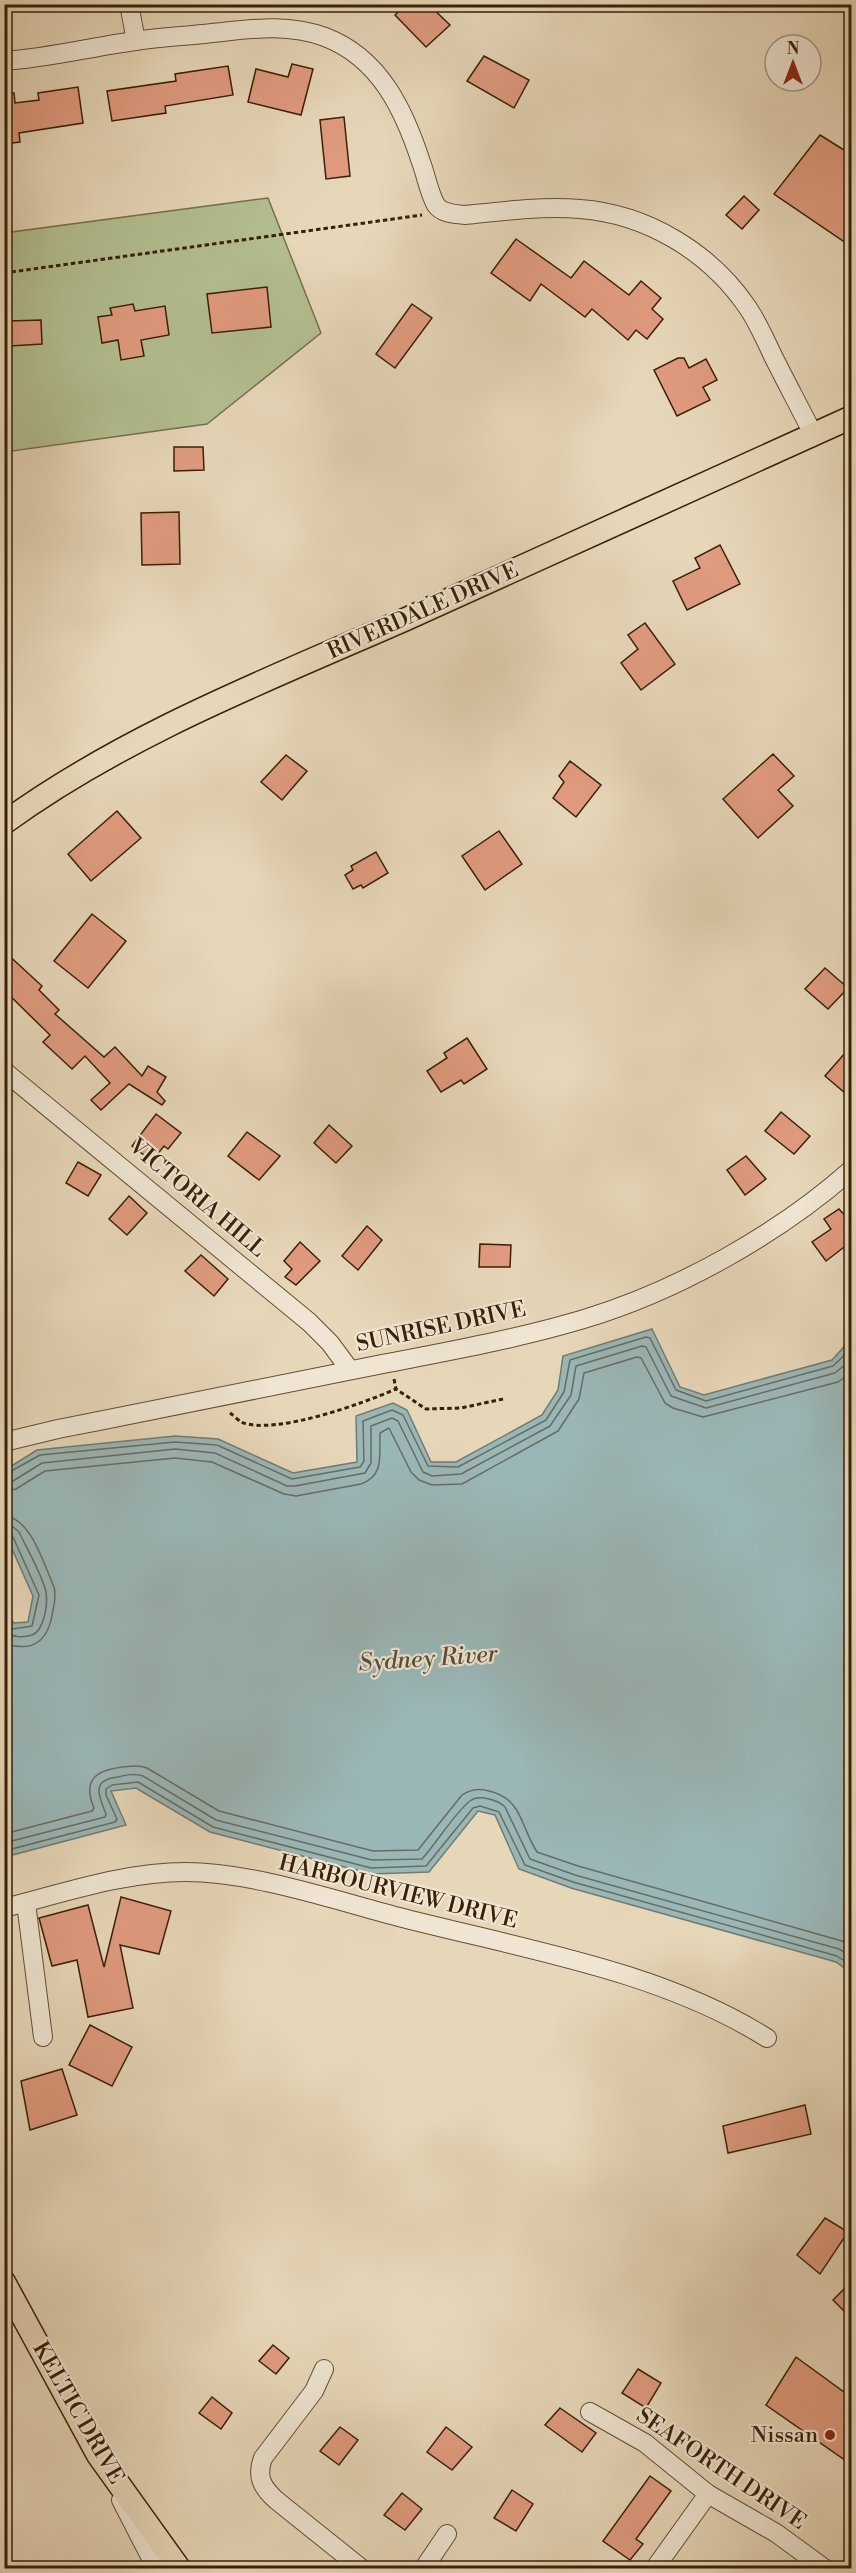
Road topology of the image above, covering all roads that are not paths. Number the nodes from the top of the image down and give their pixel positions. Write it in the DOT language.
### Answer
graph roads {
  1 [pos="129,4"];
  2 [pos="136,41"];
  3 [pos="4,61"];
  4 [pos="852,417"];
  5 [pos="813,434"];
  6 [pos="4,824"];
  7 [pos="4,1071"];
  8 [pos="852,1169"];
  9 [pos="350,1370"];
  10 [pos="4,1442"];
  11 [pos="26,1903"];
  12 [pos="4,1908"];
  13 [pos="43,2037"];
  14 [pos="767,2038"];
  15 [pos="4,2282"];
  16 [pos="324,2368"];
  17 [pos="590,2412"];
  18 [pos="98,2455"];
  19 [pos="708,2494"];
  20 [pos="447,2534"];
  21 [pos="156,2568"];
  22 [pos="180,2568"];
  23 [pos="362,2568"];
  24 [pos="424,2568"];
  25 [pos="655,2568"];
  26 [pos="824,2568"];
  1 -- 2 [label="street"];
  2 -- 3 [label="street"];
  2 -- 5 [label="street"];
  4 -- 5 [label="main road, RIVERDALE DRIVE"];
  5 -- 6 [label="main road, RIVERDALE DRIVE"];
  7 -- 9 [label="street, VICTORIA HILL"];
  8 -- 9 [label="street, SUNRISE DRIVE"];
  9 -- 10 [label="street, SUNRISE DRIVE"];
  11 -- 12 [label="street, HARBOURVIEW DRIVE"];
  11 -- 13 [label="street"];
  11 -- 14 [label="street, HARBOURVIEW DRIVE"];
  15 -- 18 [label="main road, KELTIC DRIVE"];
  16 -- 23 [label="street"];
  17 -- 19 [label="street, SEAFORTH DRIVE"];
  18 -- 21 [label="street"];
  18 -- 22 [label="main road, KELTIC DRIVE"];
  19 -- 25 [label="street"];
  19 -- 26 [label="street, SEAFORTH DRIVE"];
  20 -- 24 [label="street"];
}
